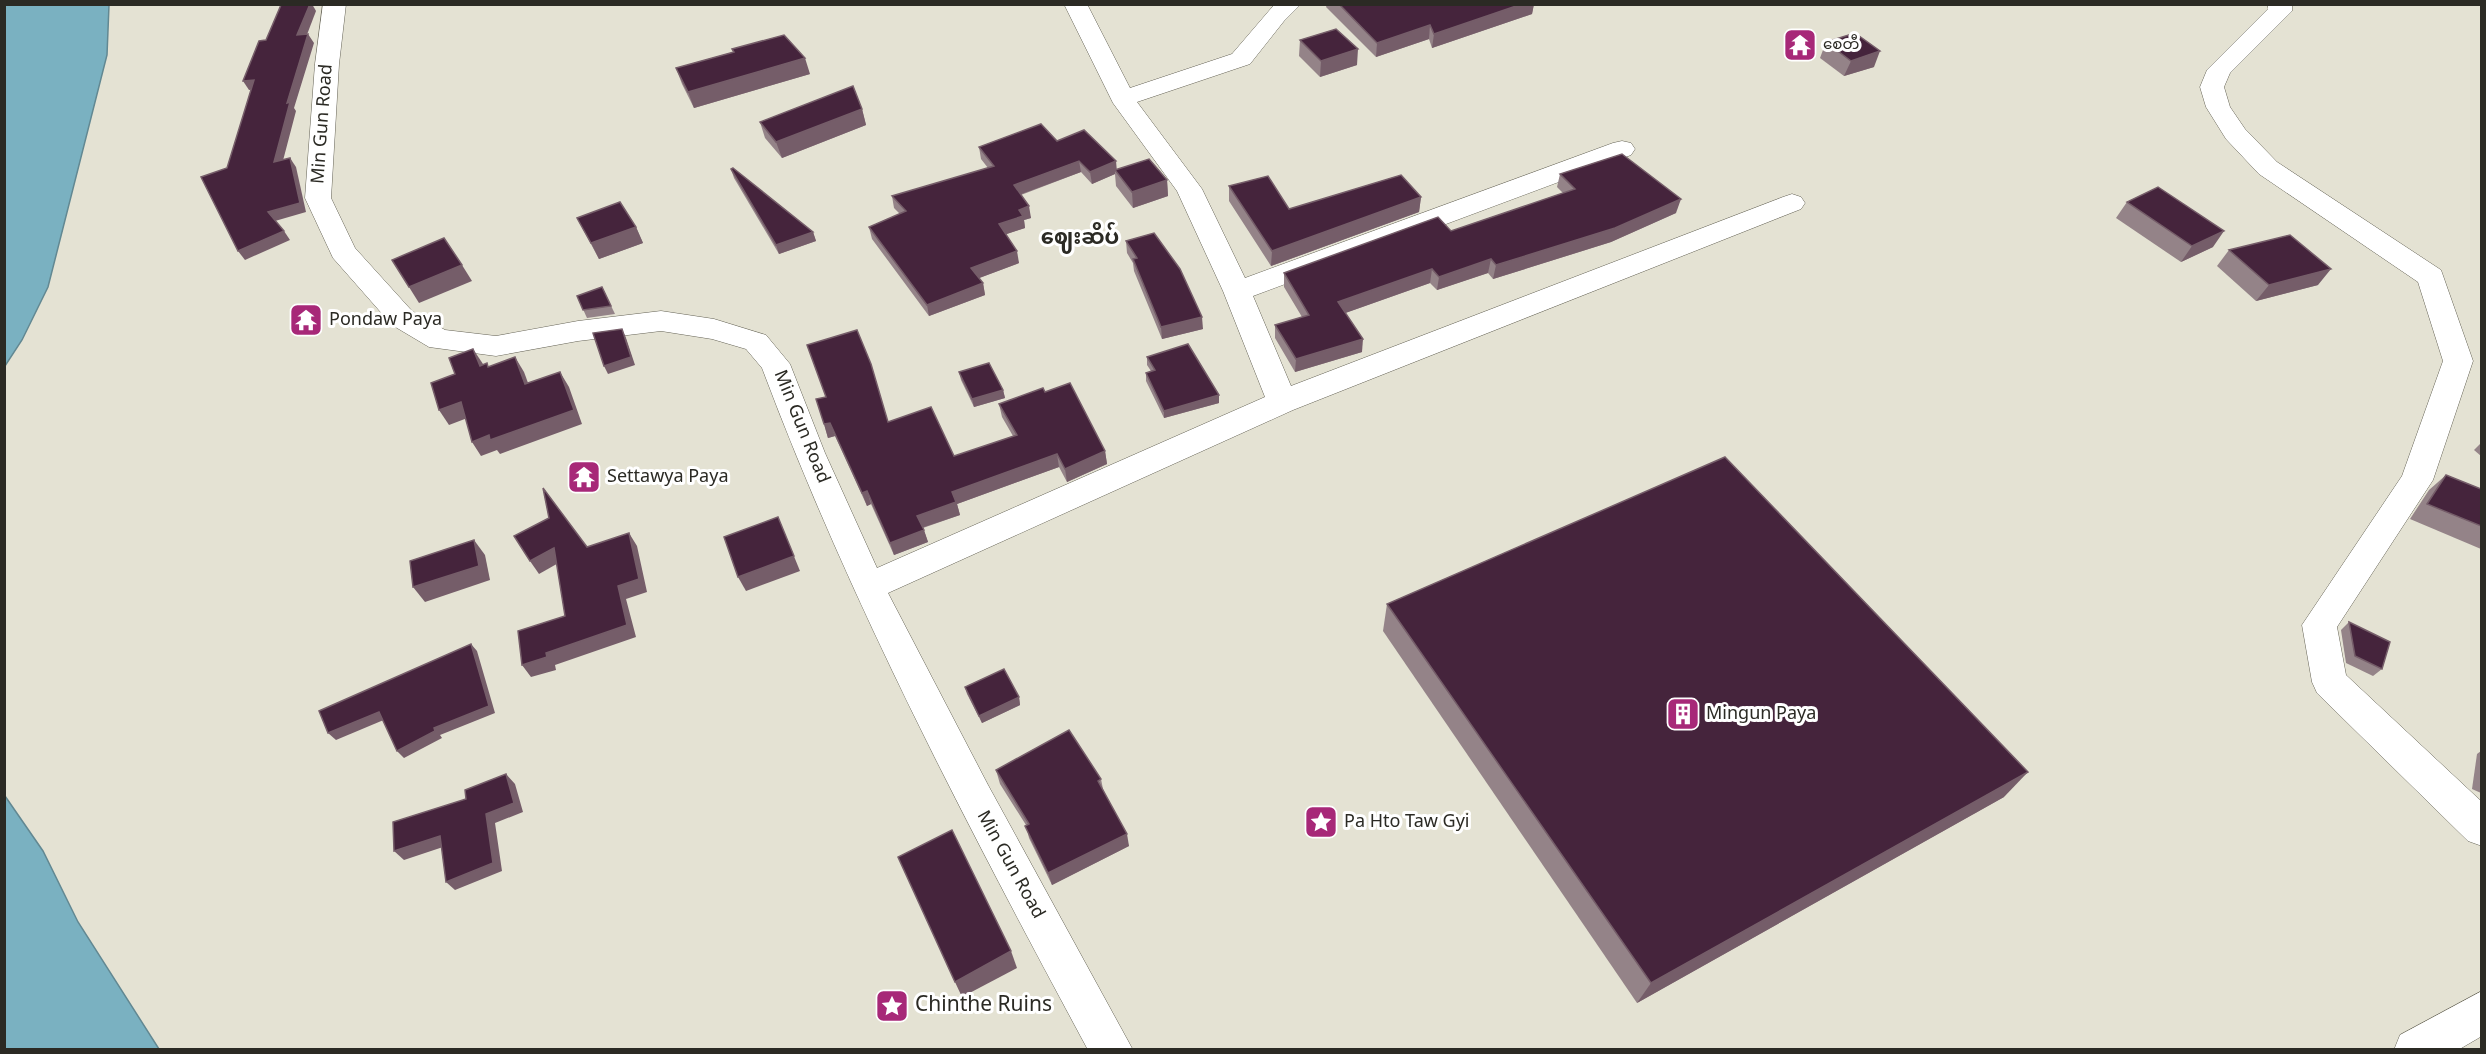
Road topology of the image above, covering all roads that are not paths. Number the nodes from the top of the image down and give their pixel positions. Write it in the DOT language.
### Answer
graph roads {
  1 [pos="335,4"];
  2 [pos="1075,4"];
  3 [pos="1290,4"];
  4 [pos="2280,4"];
  5 [pos="1123,99"];
  6 [pos="1622,149"];
  7 [pos="1792,203"];
  8 [pos="1237,291"];
  9 [pos="1282,402"];
  10 [pos="868,587"];
  11 [pos="2481,828"];
  12 [pos="2481,1012"];
  13 [pos="1112,1050"];
  14 [pos="2415,1050"];
  1 -- 10 [label="street, Min Gun Road"];
  2 -- 5 [label="street"];
  3 -- 5 [label="street"];
  4 -- 11 [label="street"];
  5 -- 8 [label="street"];
  6 -- 8 [label="street"];
  7 -- 9 [label="street"];
  8 -- 9 [label="street"];
  9 -- 10 [label="street"];
  10 -- 13 [label="street, Min Gun Road"];
  12 -- 14 [label="street"];
}
